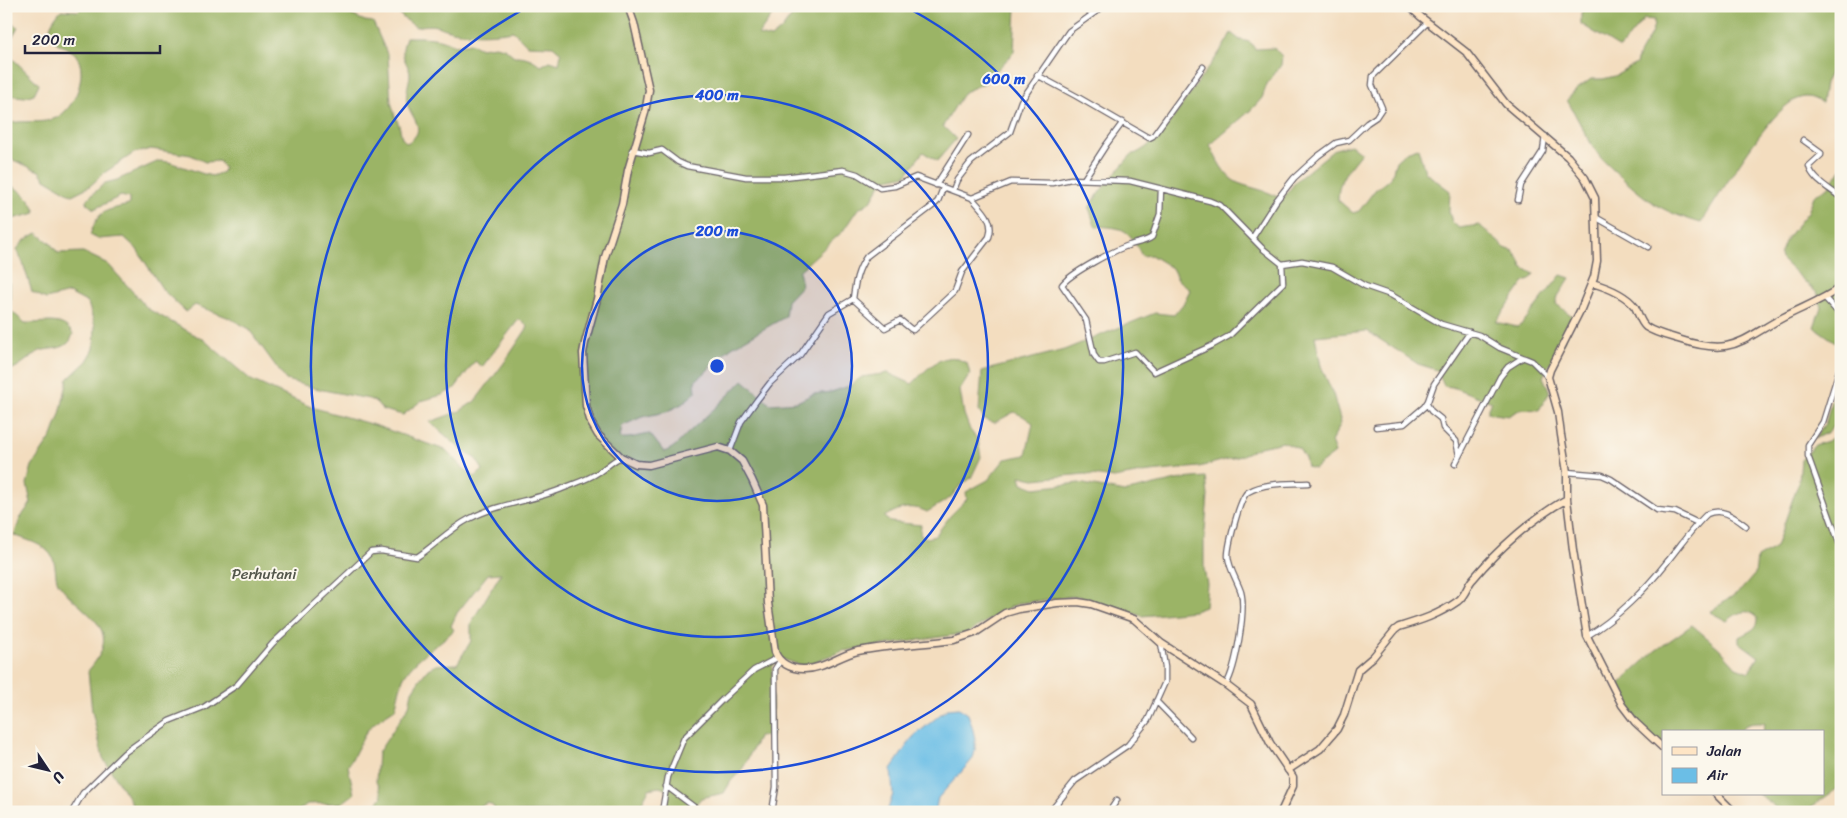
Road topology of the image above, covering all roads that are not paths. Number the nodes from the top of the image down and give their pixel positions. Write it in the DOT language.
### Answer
graph roads {
  1 [pos="628,6"];
  2 [pos="1104,6"];
  3 [pos="1409,6"];
  4 [pos="1427,23"];
  5 [pos="1203,66"];
  6 [pos="1037,75"];
  7 [pos="1123,122"];
  8 [pos="968,135"];
  9 [pos="1545,136"];
  10 [pos="1803,140"];
  11 [pos="632,150"];
  12 [pos="1084,179"];
  13 [pos="936,185"];
  14 [pos="943,188"];
  15 [pos="1161,189"];
  16 [pos="952,190"];
  17 [pos="972,198"];
  18 [pos="1841,198"];
  19 [pos="1518,200"];
  20 [pos="1597,218"];
  21 [pos="1253,237"];
  22 [pos="1648,247"];
  23 [pos="1282,264"];
  24 [pos="1592,284"];
  25 [pos="1841,287"];
  26 [pos="1825,298"];
  27 [pos="853,299"];
  28 [pos="1841,316"];
  29 [pos="1470,332"];
  30 [pos="1522,358"];
  31 [pos="1841,364"];
  32 [pos="1549,373"];
  33 [pos="1427,404"];
  34 [pos="1376,427"];
  35 [pos="730,451"];
  36 [pos="1460,455"];
  37 [pos="621,457"];
  38 [pos="1455,464"];
  39 [pos="1567,472"];
  40 [pos="1308,483"];
  41 [pos="1567,499"];
  42 [pos="1698,523"];
  43 [pos="1746,526"];
  44 [pos="1841,548"];
  45 [pos="1587,636"];
  46 [pos="1161,643"];
  47 [pos="779,660"];
  48 [pos="1226,685"];
  49 [pos="1156,701"];
  50 [pos="1191,737"];
  51 [pos="1662,747"];
  52 [pos="1288,770"];
  53 [pos="666,786"];
  54 [pos="1718,796"];
  55 [pos="1117,800"];
  56 [pos="72,812"];
  57 [pos="662,812"];
  58 [pos="701,812"];
  59 [pos="772,812"];
  60 [pos="1050,812"];
  61 [pos="1109,812"];
  62 [pos="1281,812"];
  63 [pos="1734,812"];
  1 -- 11 [label="street"];
  2 -- 6 [label="street"];
  3 -- 4 [label="street"];
  4 -- 9 [label="street"];
  4 -- 21 [label="street"];
  5 -- 7 [label="street"];
  6 -- 7 [label="street"];
  6 -- 16 [label="street"];
  7 -- 12 [label="street"];
  8 -- 13 [label="street"];
  9 -- 19 [label="street"];
  9 -- 20 [label="street"];
  10 -- 18 [label="street"];
  11 -- 13 [label="street"];
  11 -- 37 [label="street"];
  12 -- 15 [label="street"];
  12 -- 17 [label="street"];
  13 -- 14 [label="street"];
  14 -- 16 [label="street"];
  14 -- 27 [label="street"];
  15 -- 21 [label="street"];
  15 -- 23 [label="street"];
  16 -- 17 [label="street"];
  17 -- 27 [label="street"];
  20 -- 22 [label="street"];
  20 -- 24 [label="street"];
  21 -- 23 [label="street"];
  23 -- 29 [label="street"];
  24 -- 26 [label="street"];
  24 -- 32 [label="street"];
  25 -- 26 [label="street"];
  26 -- 28 [label="street"];
  27 -- 35 [label="street"];
  29 -- 30 [label="street"];
  29 -- 33 [label="street"];
  30 -- 32 [label="street"];
  30 -- 36 [label="street"];
  31 -- 44 [label="street"];
  32 -- 39 [label="street"];
  33 -- 34 [label="street"];
  33 -- 36 [label="street"];
  35 -- 37 [label="street"];
  35 -- 47 [label="street"];
  36 -- 38 [label="street"];
  37 -- 56 [label="street"];
  39 -- 41 [label="street"];
  39 -- 42 [label="street"];
  40 -- 48 [label="street"];
  41 -- 45 [label="street"];
  41 -- 52 [label="street"];
  42 -- 43 [label="street"];
  42 -- 45 [label="street"];
  45 -- 51 [label="street"];
  46 -- 47 [label="street"];
  46 -- 48 [label="street"];
  46 -- 49 [label="street"];
  47 -- 53 [label="street"];
  47 -- 59 [label="street"];
  48 -- 52 [label="street"];
  49 -- 50 [label="street"];
  49 -- 60 [label="street"];
  52 -- 62 [label="street"];
  53 -- 57 [label="street"];
  53 -- 58 [label="street"];
  54 -- 63 [label="street"];
  55 -- 61 [label="street"];
}
